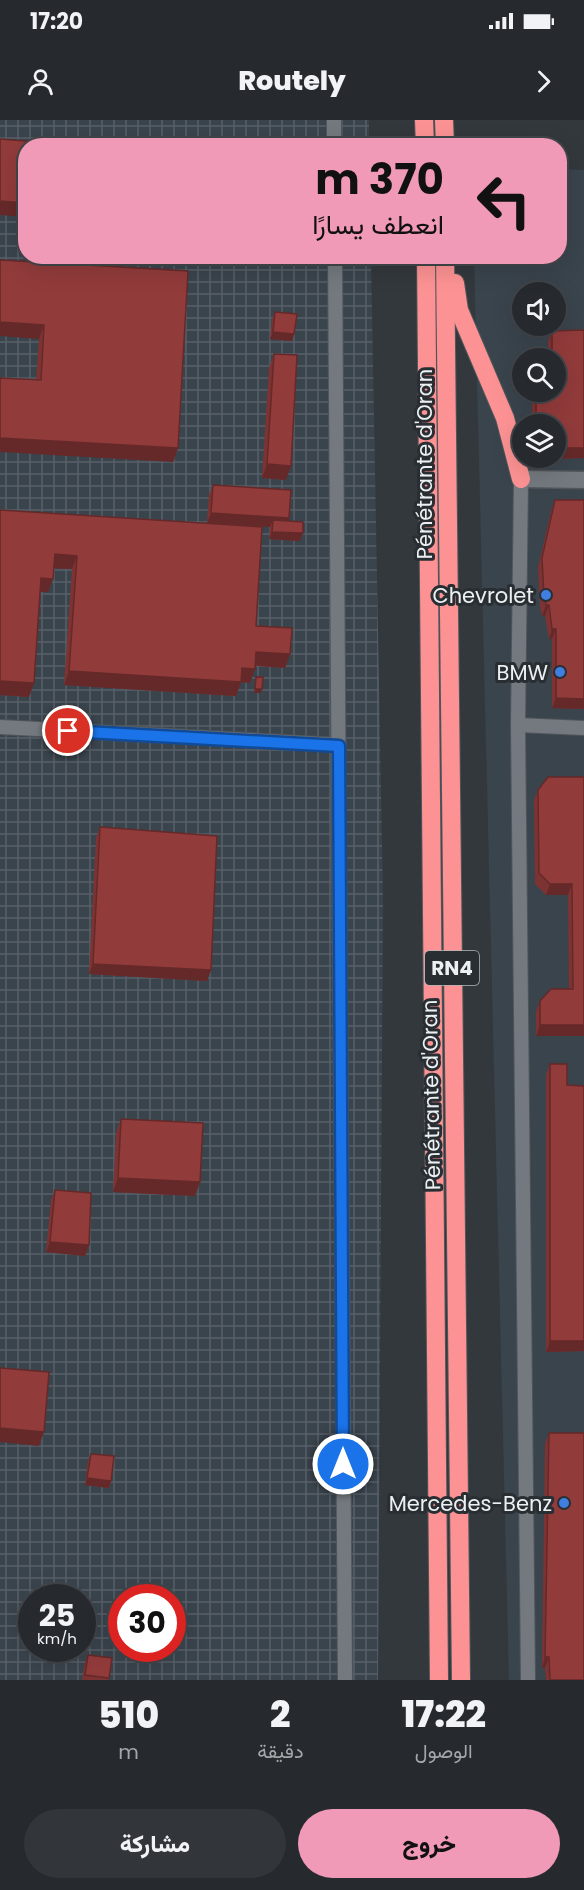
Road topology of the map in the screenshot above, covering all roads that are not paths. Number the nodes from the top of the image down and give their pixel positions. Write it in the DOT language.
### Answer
graph roads {
  1 [pos="334,120"];
  2 [pos="424,120"];
  3 [pos="444,120"];
  4 [pos="334,138"];
  5 [pos="425,138"];
  6 [pos="445,138"];
  7 [pos="335,264"];
  8 [pos="426,264"];
  9 [pos="446,264"];
  10 [pos="451,264"];
  11 [pos="521,479"];
  12 [pos="584,480"];
  13 [pos="519,725"];
  14 [pos="0,727"];
  15 [pos="584,728"];
  16 [pos="339,746"];
  17 [pos="345,1680"];
  18 [pos="439,1680"];
  19 [pos="461,1680"];
  20 [pos="528,1680"];
  1 -- 4 [label="street"];
  2 -- 5 [label="highway"];
  3 -- 6 [label="highway"];
  7 -- 16 [label="street"];
  8 -- 18 [label="highway, Pénétrante d'Oran / RN4"];
  9 -- 19 [label="highway, Pénétrante d'Oran / RN4"];
  10 -- 11 [label="highway"];
  11 -- 12 [label="street"];
  11 -- 13 [label="street"];
  13 -- 15 [label="street"];
  13 -- 20 [label="street"];
  14 -- 16 [label="street"];
  16 -- 17 [label="street"];
}
